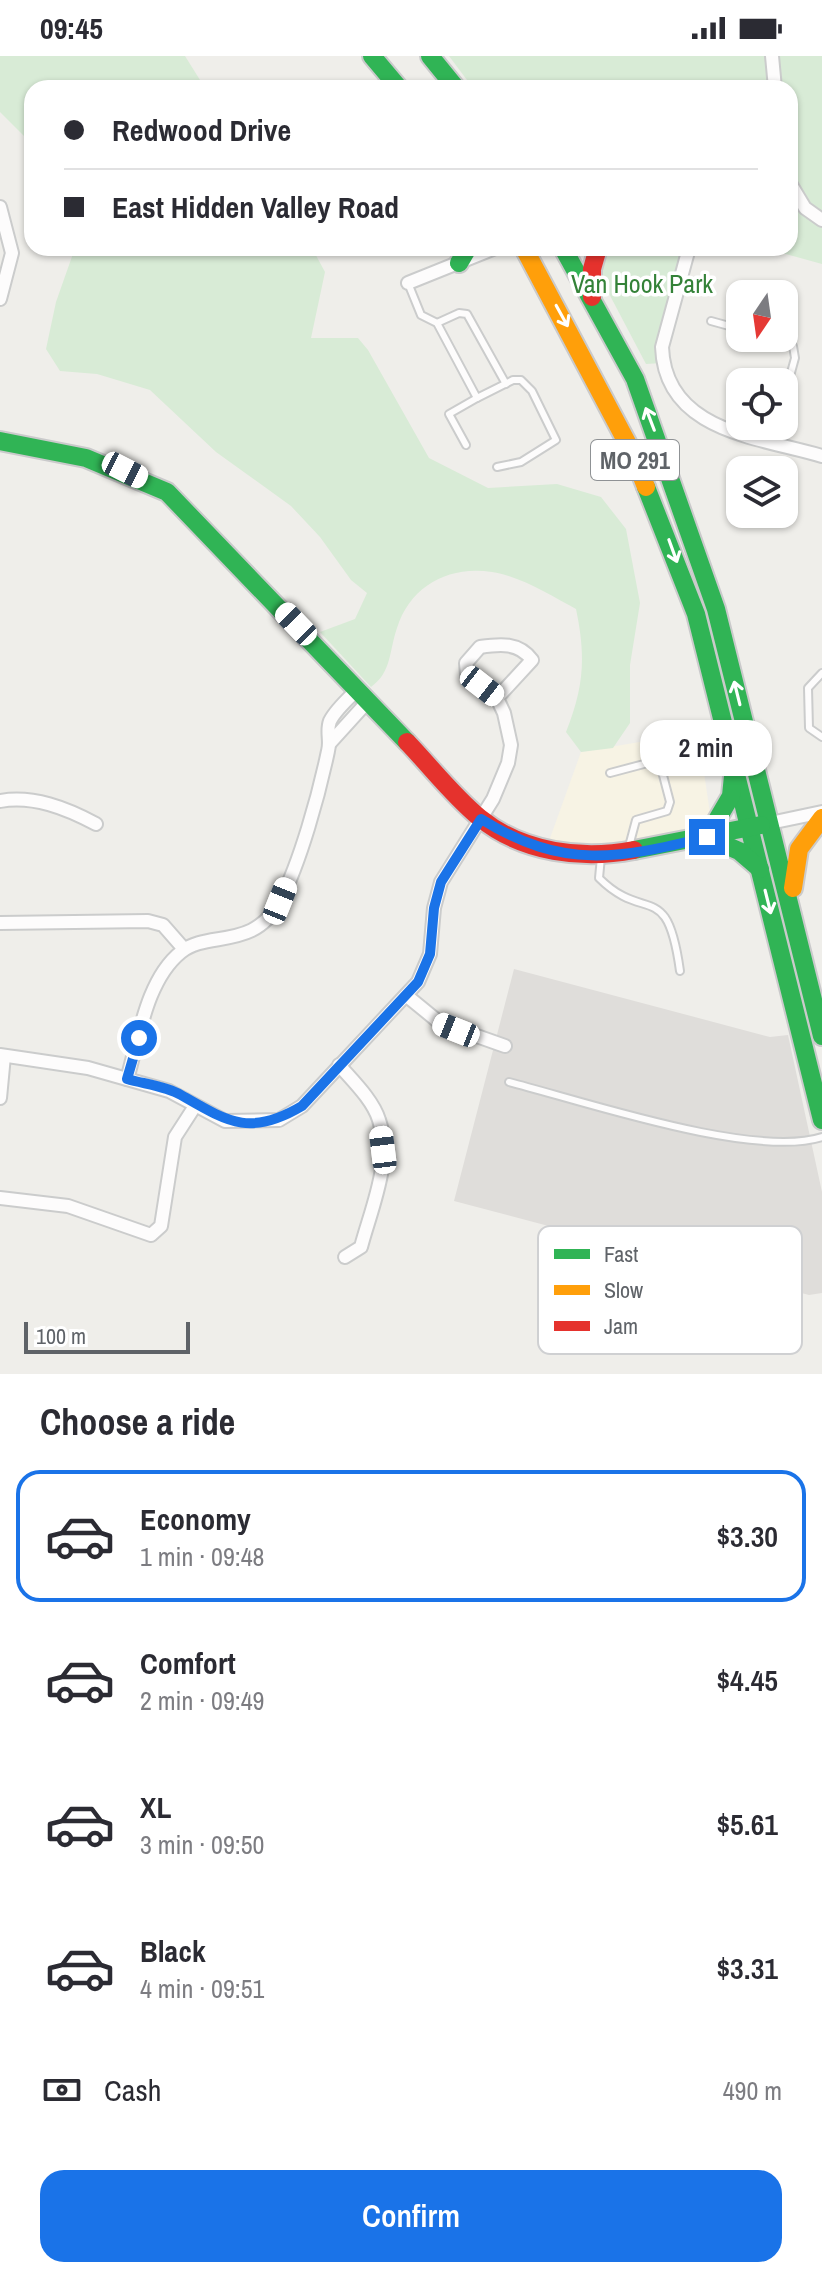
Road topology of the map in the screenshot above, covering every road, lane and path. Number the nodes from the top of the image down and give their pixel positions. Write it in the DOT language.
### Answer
graph roads {
  1 [pos="372,56"];
  2 [pos="430,56"];
  3 [pos="772,56"];
  4 [pos="392,80"];
  5 [pos="450,80"];
  6 [pos="774,80"];
  7 [pos="798,196"];
  8 [pos="0,207"];
  9 [pos="822,220"];
  10 [pos="461,256"];
  11 [pos="528,256"];
  12 [pos="568,256"];
  13 [pos="596,256"];
  14 [pos="687,256"];
  15 [pos="408,283"];
  16 [pos="0,299"];
  17 [pos="592,299"];
  18 [pos="711,321"];
  19 [pos="437,323"];
  20 [pos="726,325"];
  21 [pos="506,384"];
  22 [pos="477,398"];
  23 [pos="0,441"];
  24 [pos="774,442"];
  25 [pos="466,445"];
  26 [pos="822,456"];
  27 [pos="497,467"];
  28 [pos="822,673"];
  29 [pos="363,694"];
  30 [pos="497,698"];
  31 [pos="822,737"];
  32 [pos="731,757"];
  33 [pos="610,773"];
  34 [pos="0,801"];
  35 [pos="822,812"];
  36 [pos="822,818"];
  37 [pos="481,819"];
  38 [pos="770,823"];
  39 [pos="96,824"];
  40 [pos="749,827"];
  41 [pos="707,837"];
  42 [pos="628,853"];
  43 [pos="601,856"];
  44 [pos="760,869"];
  45 [pos="0,923"];
  46 [pos="795,926"];
  47 [pos="184,949"];
  48 [pos="680,971"];
  49 [pos="407,996"];
  50 [pos="822,1036"];
  51 [pos="505,1046"];
  52 [pos="2,1056"];
  53 [pos="339,1065"];
  54 [pos="127,1079"];
  55 [pos="509,1082"];
  56 [pos="0,1098"];
  57 [pos="195,1106"];
  58 [pos="822,1120"];
  59 [pos="822,1137"];
  60 [pos="0,1198"];
  61 [pos="345,1257"];
  1 -- 4 [label="main road"];
  2 -- 5 [label="main road"];
  3 -- 6 [label="street"];
  7 -- 9 [label="street"];
  8 -- 16 [label="street"];
  10 -- 15 [label="street"];
  11 -- 32 [label="main road, MO 291, one-way"];
  12 -- 17 [label="main road, MO 291"];
  13 -- 17 [label="main road"];
  14 -- 24 [label="street"];
  15 -- 19 [label="lane"];
  38 -- 17 [label="main road, MO 291, one-way"];
  18 -- 20 [label="lane"];
  19 -- 21 [label="lane"];
  19 -- 22 [label="lane"];
  21 -- 22 [label="lane"];
  21 -- 27 [label="lane"];
  22 -- 25 [label="lane"];
  23 -- 29 [label="main road"];
  24 -- 26 [label="street"];
  28 -- 31 [label="lane"];
  29 -- 37 [label="main road"];
  29 -- 47 [label="street"];
  30 -- 30 [label="street"];
  30 -- 37 [label="street"];
  32 -- 40 [label="main road, MO 291"];
  32 -- 41 [label="main road"];
  33 -- 42 [label="lane"];
  34 -- 39 [label="street"];
  35 -- 38 [label="street"];
  36 -- 46 [label="main road"];
  37 -- 43 [label="main road"];
  37 -- 49 [label="street"];
  38 -- 40 [label="main road"];
  38 -- 46 [label="main road, MO 291"];
  40 -- 41 [label="main road"];
  40 -- 44 [label="main road, MO 291"];
  41 -- 42 [label="main road"];
  41 -- 44 [label="main road"];
  42 -- 43 [label="main road"];
  43 -- 48 [label="lane"];
  44 -- 58 [label="main road, MO 291, one-way"];
  45 -- 47 [label="street"];
  46 -- 50 [label="main road, MO 291"];
  47 -- 54 [label="street"];
  49 -- 51 [label="street"];
  49 -- 53 [label="street"];
  52 -- 54 [label="street"];
  52 -- 56 [label="street"];
  53 -- 57 [label="street"];
  53 -- 61 [label="street"];
  54 -- 57 [label="street"];
  55 -- 59 [label="lane"];
  57 -- 60 [label="street"];
}
